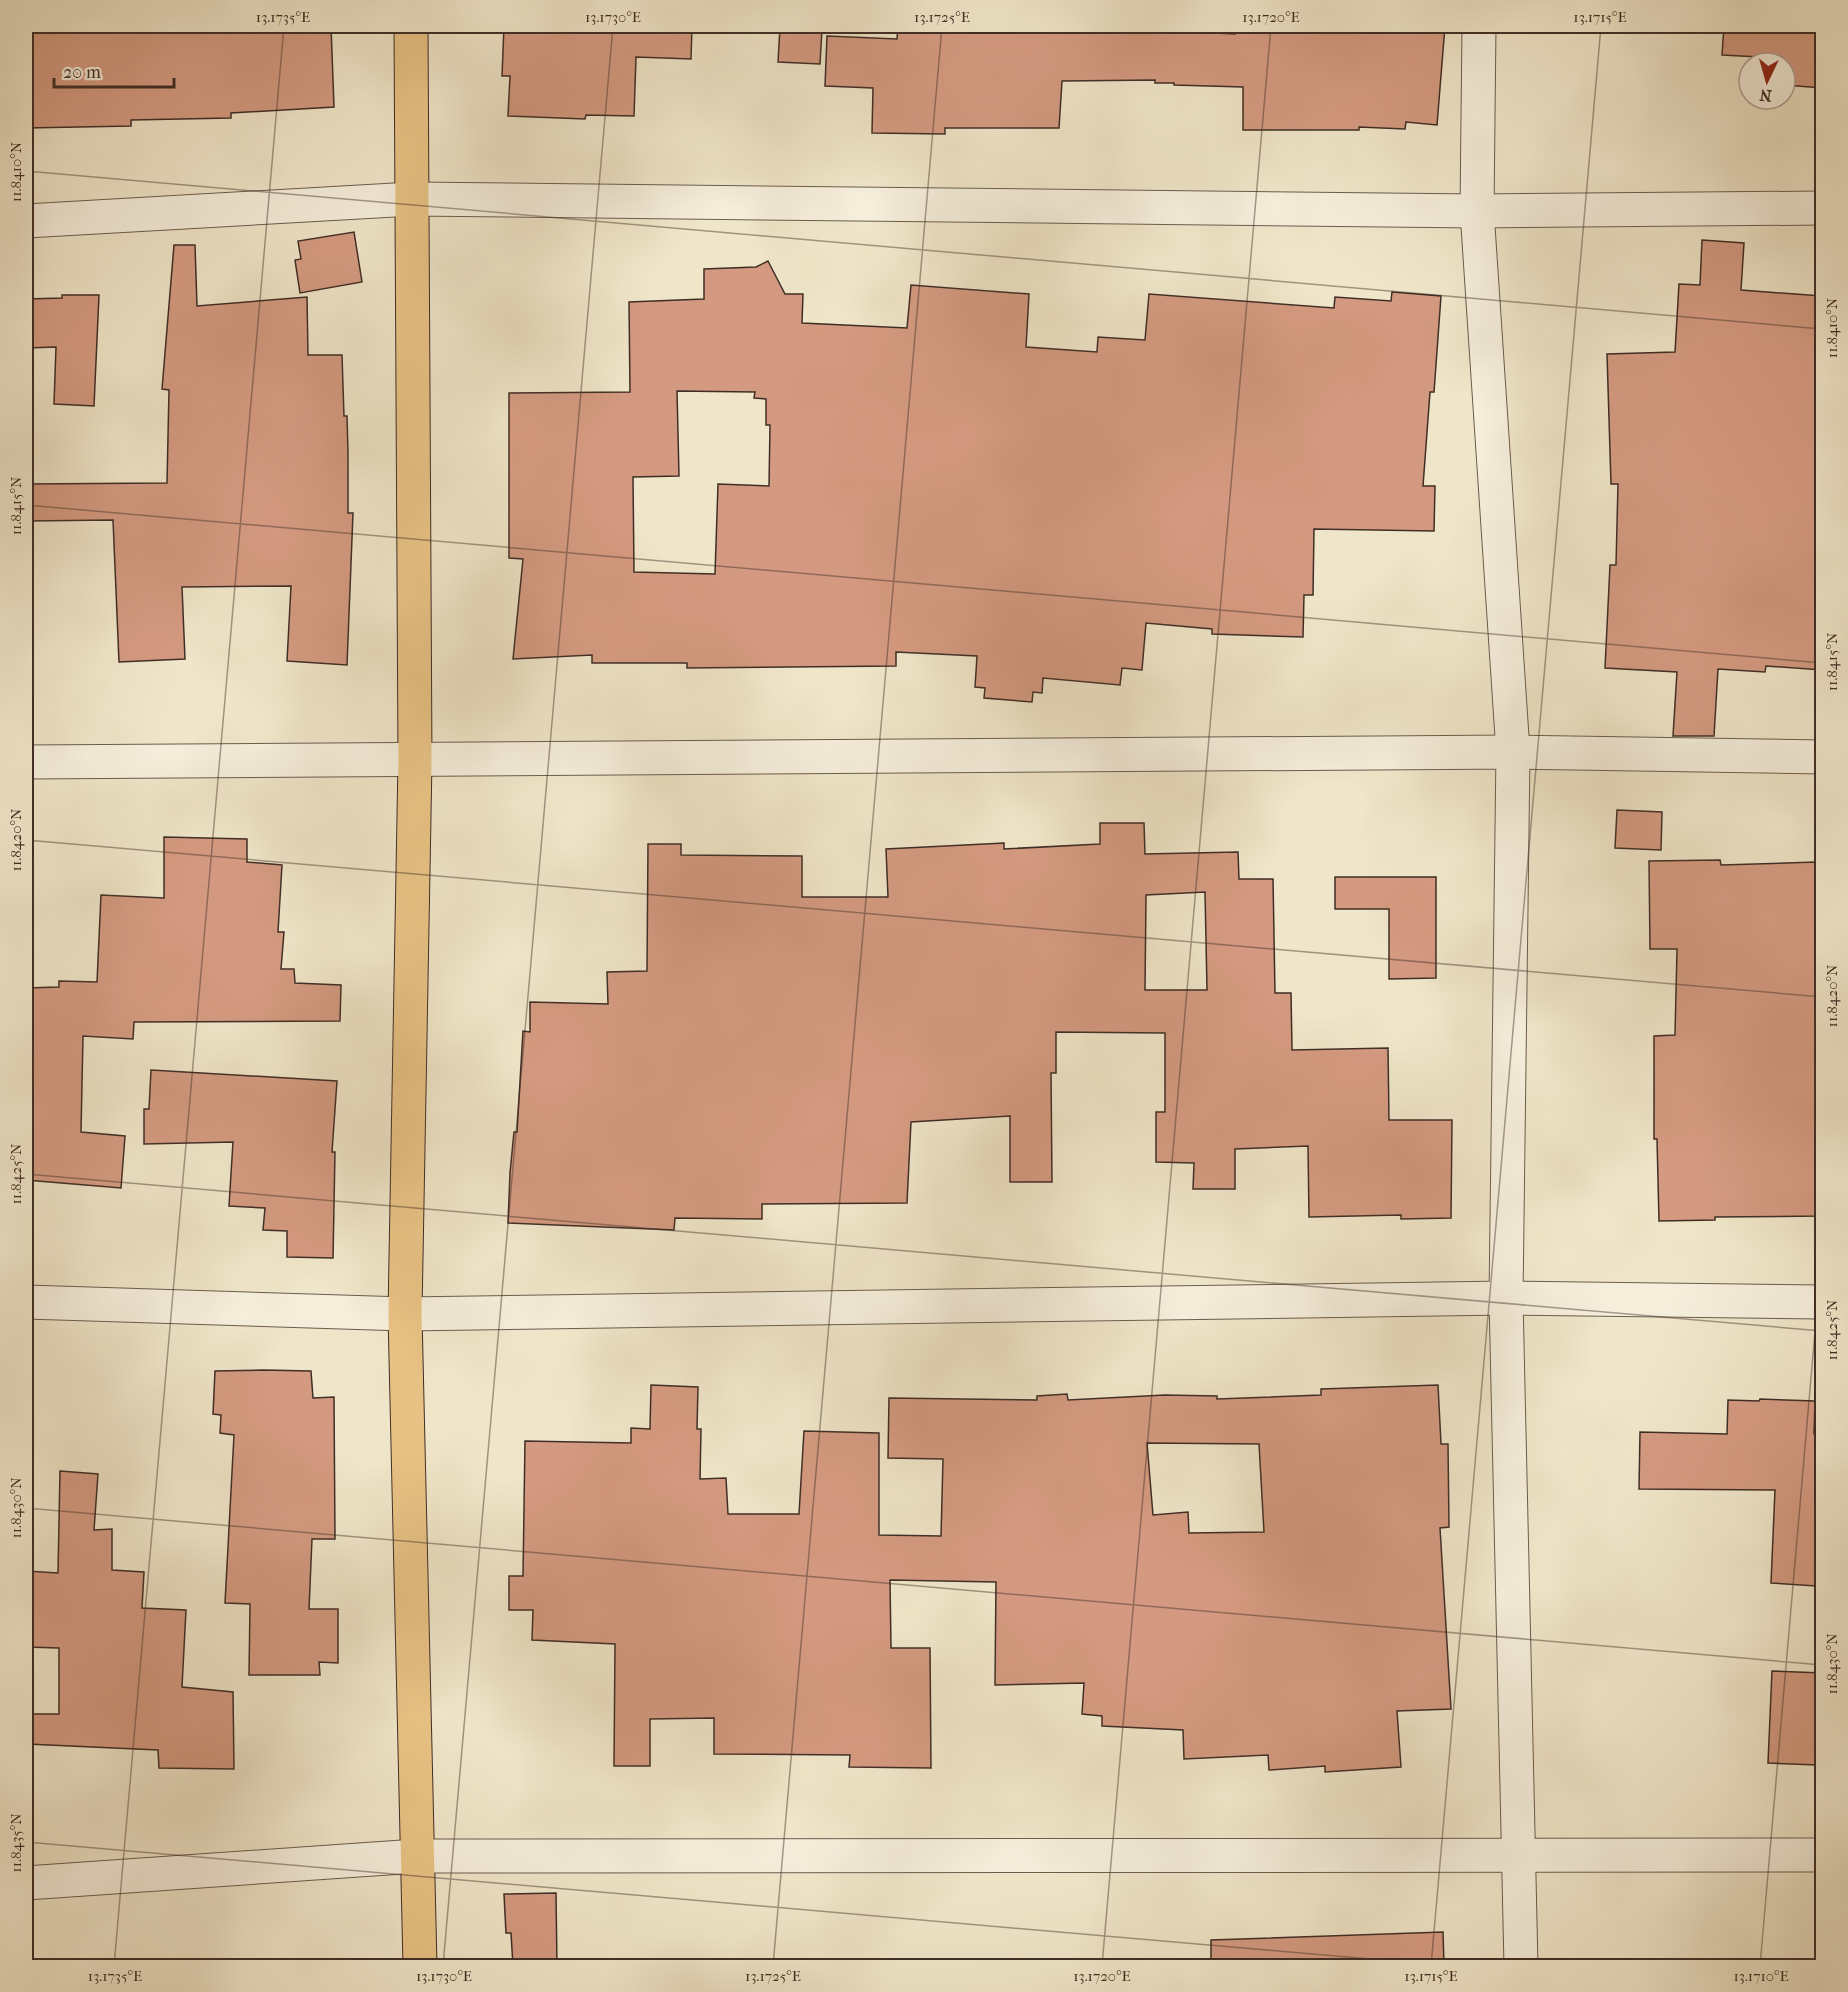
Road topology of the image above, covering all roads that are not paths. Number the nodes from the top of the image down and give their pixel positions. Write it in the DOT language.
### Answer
graph roads {
  1 [pos="411,26"];
  2 [pos="1479,26"];
  3 [pos="412,199"];
  4 [pos="1822,208"];
  5 [pos="1477,211"];
  6 [pos="26,221"];
  7 [pos="1513,753"];
  8 [pos="1822,758"];
  9 [pos="415,761"];
  10 [pos="26,762"];
  11 [pos="1506,1299"];
  12 [pos="26,1302"];
  13 [pos="1822,1302"];
  14 [pos="405,1314"];
  15 [pos="1520,1854"];
  16 [pos="1822,1855"];
  17 [pos="417,1856"];
  18 [pos="26,1882"];
  19 [pos="420,1966"];
  20 [pos="1521,1966"];
  1 -- 3 [label="main road"];
  2 -- 5 [label="street"];
  3 -- 5 [label="street"];
  3 -- 6 [label="street"];
  3 -- 9 [label="main road"];
  4 -- 5 [label="street"];
  5 -- 7 [label="street"];
  7 -- 8 [label="street"];
  7 -- 9 [label="street"];
  7 -- 11 [label="street"];
  9 -- 10 [label="street"];
  9 -- 14 [label="main road"];
  11 -- 13 [label="street"];
  11 -- 14 [label="street"];
  11 -- 15 [label="street"];
  12 -- 14 [label="street"];
  14 -- 17 [label="main road"];
  15 -- 16 [label="street"];
  15 -- 17 [label="street"];
  15 -- 20 [label="street"];
  17 -- 18 [label="street"];
  17 -- 19 [label="main road"];
}
